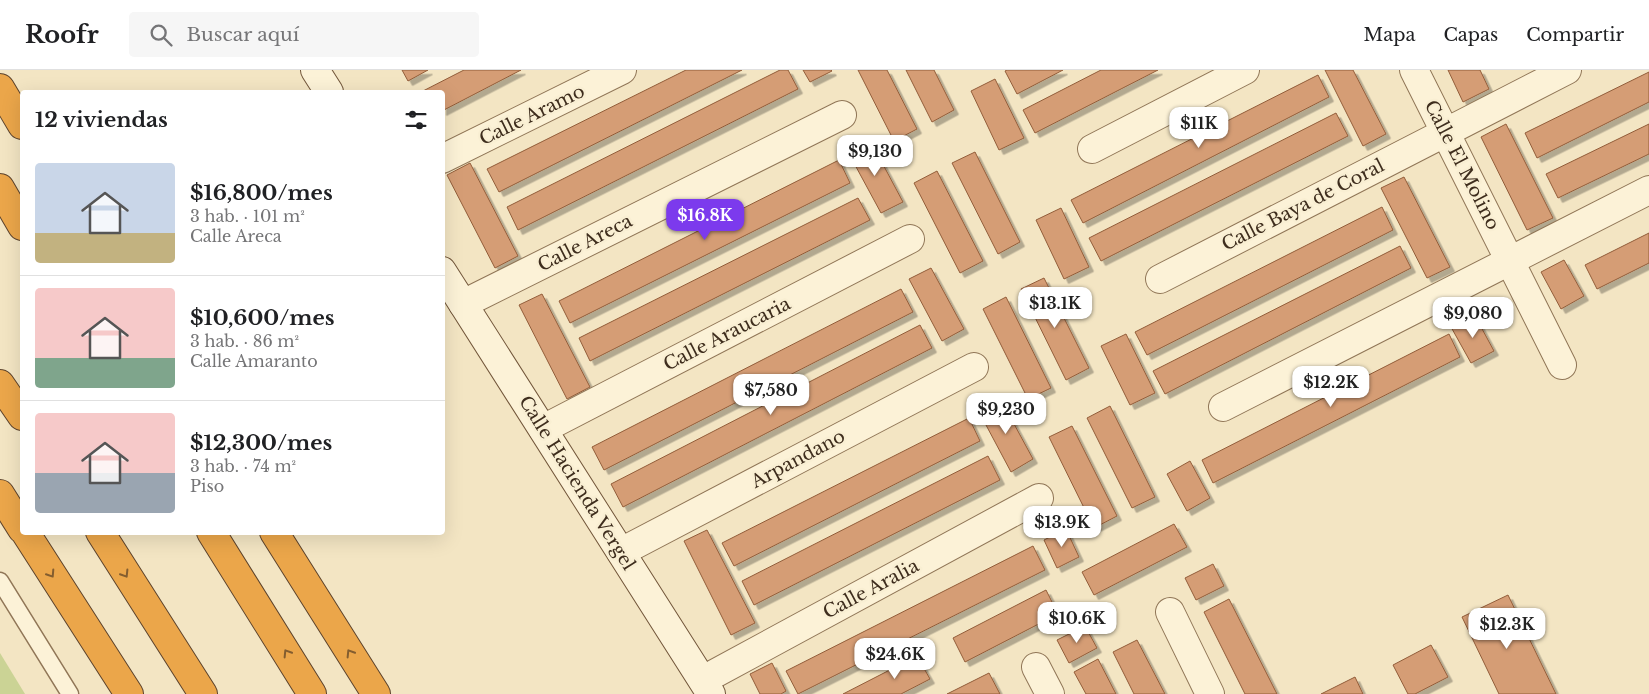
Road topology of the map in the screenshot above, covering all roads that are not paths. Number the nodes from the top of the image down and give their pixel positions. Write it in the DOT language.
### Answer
graph roads {
  1 [pos="314,70"];
  2 [pos="622,70"];
  3 [pos="1245,70"];
  4 [pos="1414,70"];
  5 [pos="1567,70"];
  6 [pos="0,88"];
  7 [pos="328,90"];
  8 [pos="842,115"];
  9 [pos="20,122"];
  10 [pos="1445,132"];
  11 [pos="1092,149"];
  12 [pos="445,158"];
  13 [pos="0,188"];
  14 [pos="1649,190"];
  15 [pos="20,223"];
  16 [pos="910,239"];
  17 [pos="1510,261"];
  18 [pos="445,276"];
  19 [pos="1160,279"];
  20 [pos="463,304"];
  21 [pos="1562,365"];
  22 [pos="974,367"];
  23 [pos="0,384"];
  24 [pos="1223,407"];
  25 [pos="20,413"];
  26 [pos="543,429"];
  27 [pos="0,494"];
  28 [pos="1039,498"];
  29 [pos="20,526"];
  30 [pos="27,535"];
  31 [pos="102,535"];
  32 [pos="213,535"];
  33 [pos="269,535"];
  34 [pos="276,535"];
  35 [pos="621,552"];
  36 [pos="288,555"];
  37 [pos="0,581"];
  38 [pos="1170,612"];
  39 [pos="1036,667"];
  40 [pos="707,687"];
  41 [pos="70,694"];
  42 [pos="128,694"];
  43 [pos="203,694"];
  44 [pos="312,694"];
  45 [pos="376,694"];
  46 [pos="1050,694"];
  47 [pos="1210,694"];
  1 -- 7 [label="street"];
  2 -- 12 [label="street, Calle Aramo"];
  3 -- 11 [label="street"];
  4 -- 10 [label="street, Calle El Molino"];
  5 -- 10 [label="street, Calle Baya de Coral"];
  6 -- 9 [label="highway"];
  8 -- 20 [label="street, Calle Areca"];
  10 -- 17 [label="street, Calle El Molino"];
  10 -- 19 [label="street, Calle Baya de Coral"];
  13 -- 15 [label="highway"];
  14 -- 17 [label="street"];
  16 -- 26 [label="street, Calle Araucaria"];
  17 -- 21 [label="street, Calle El Molino"];
  17 -- 24 [label="street"];
  18 -- 20 [label="street, Calle Hacienda Vergel"];
  20 -- 26 [label="street, Calle Hacienda Vergel"];
  22 -- 35 [label="street, Arpandano"];
  23 -- 25 [label="highway"];
  26 -- 35 [label="street, Calle Hacienda Vergel"];
  27 -- 29 [label="highway"];
  28 -- 40 [label="street, Calle Aralia"];
  30 -- 42 [label="highway, one-way"];
  31 -- 43 [label="highway, one-way"];
  44 -- 32 [label="highway, one-way"];
  33 -- 36 [label="highway"];
  34 -- 36 [label="highway"];
  35 -- 40 [label="street, Calle Hacienda Vergel"];
  45 -- 36 [label="highway, one-way"];
  37 -- 41 [label="lane"];
  38 -- 47 [label="street"];
  39 -- 46 [label="street"];
}
